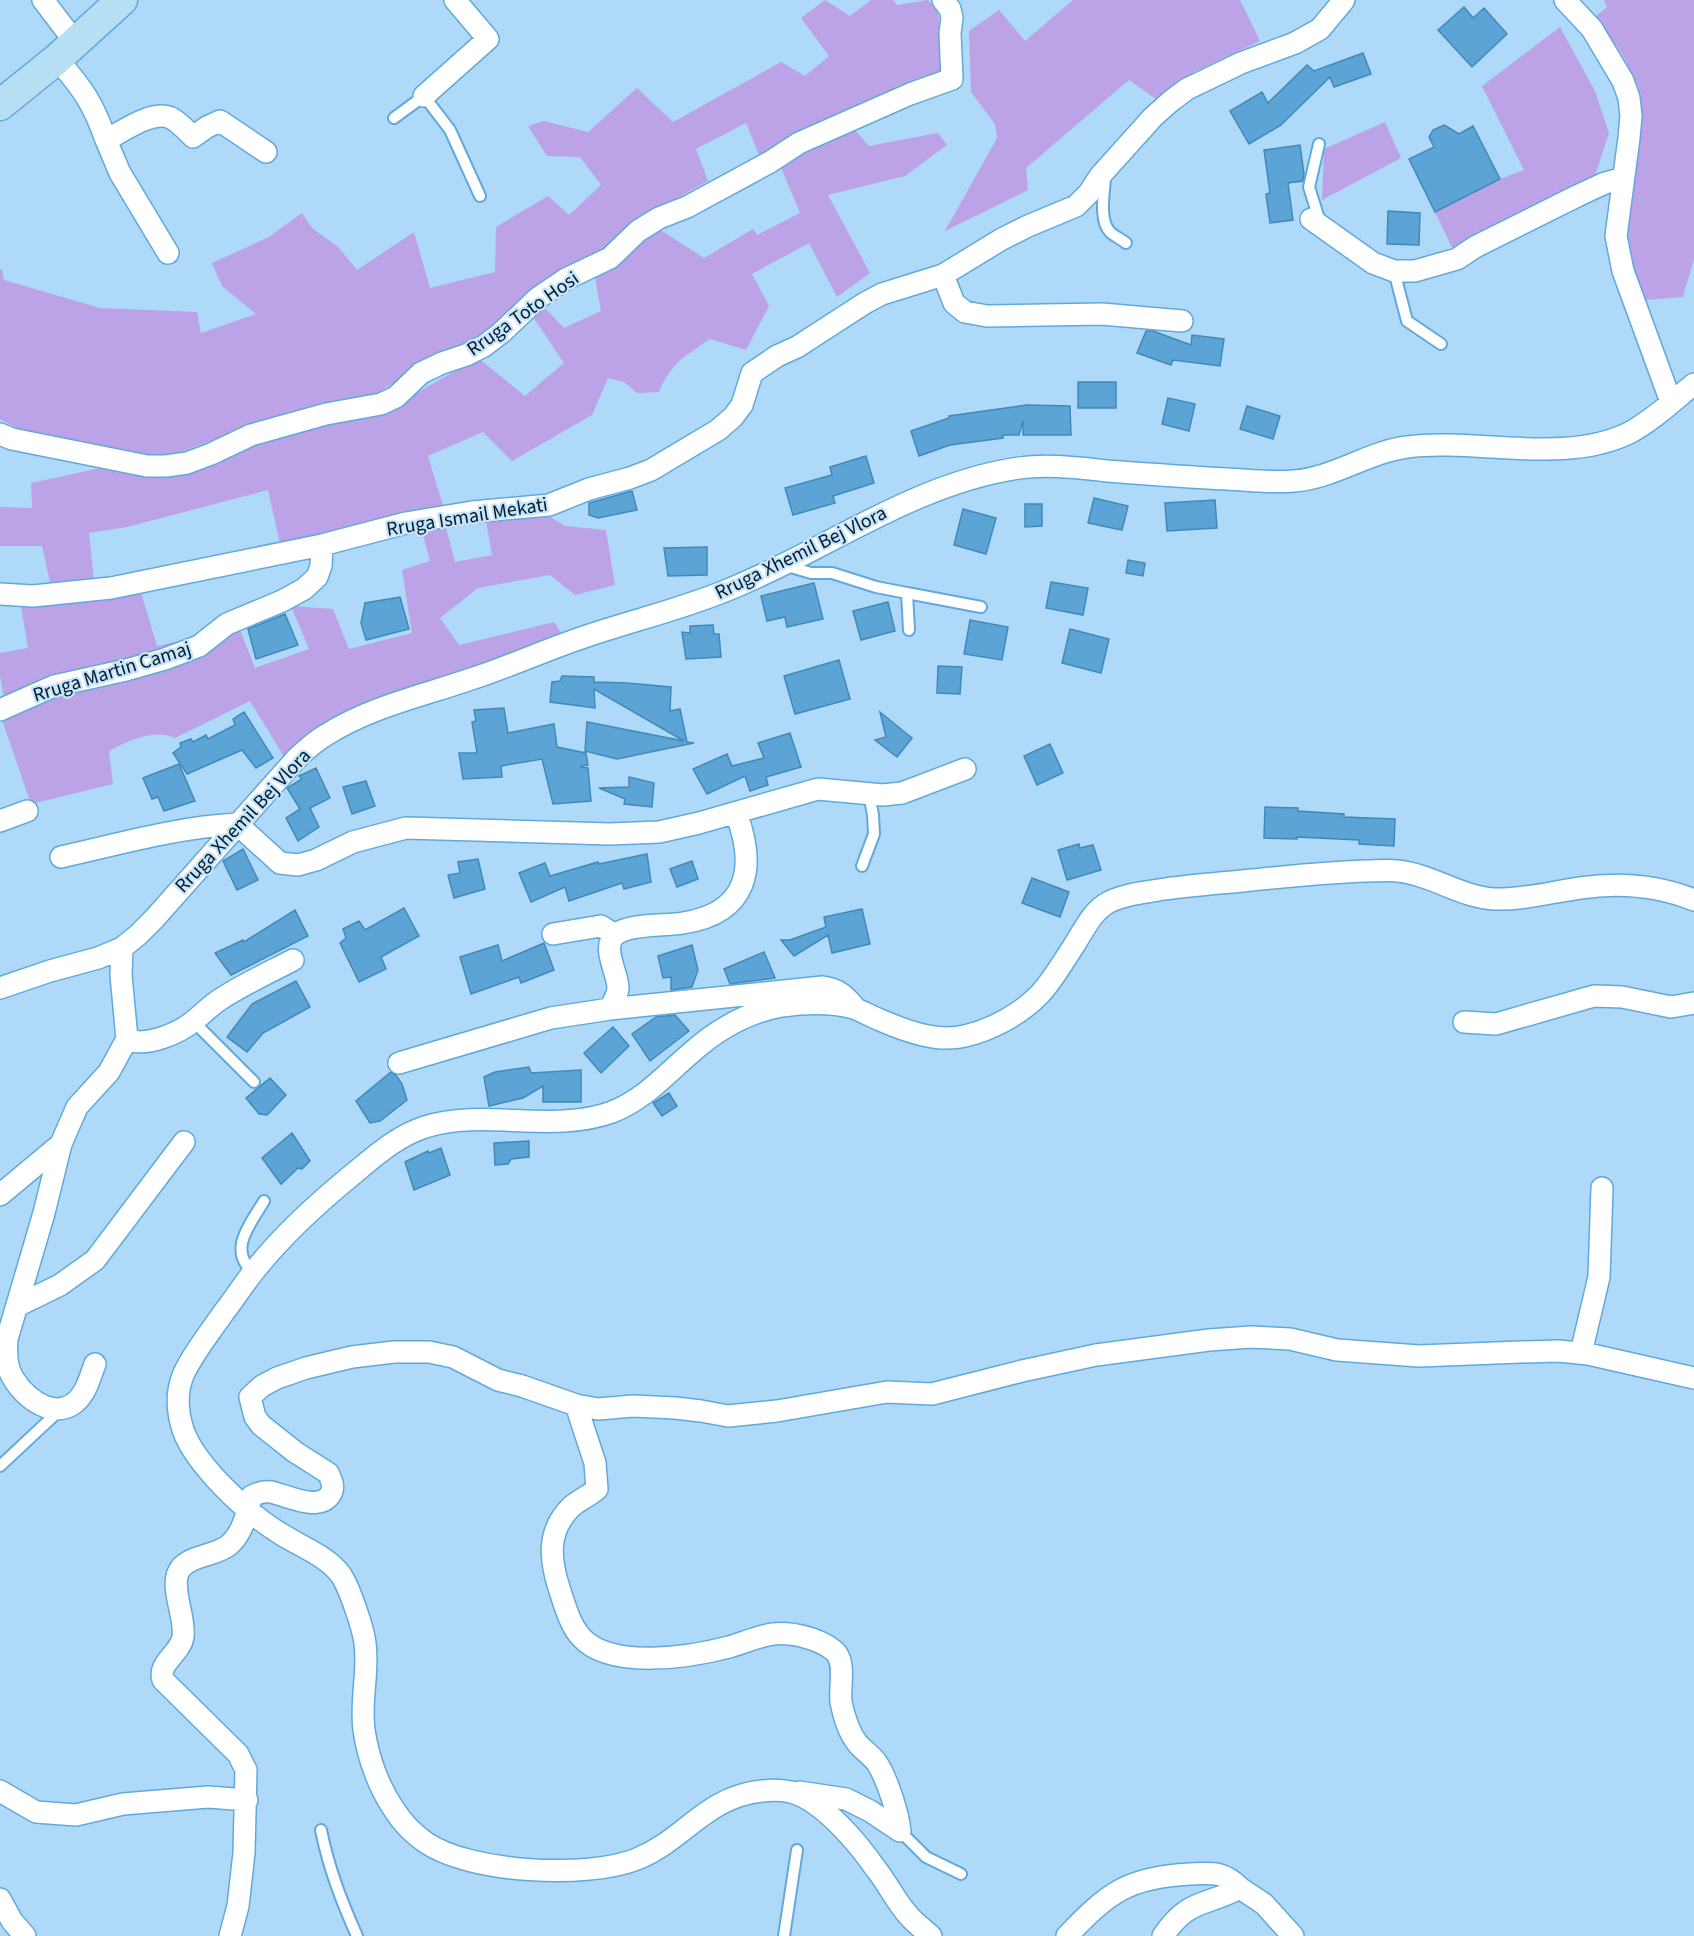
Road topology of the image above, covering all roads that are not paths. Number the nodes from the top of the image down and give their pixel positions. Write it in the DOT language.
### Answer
graph roads {
  1 [pos="43,0"];
  2 [pos="122,0"];
  3 [pos="455,0"];
  4 [pos="943,0"];
  5 [pos="1344,0"];
  6 [pos="1569,2"];
  7 [pos="66,51"];
  8 [pos="424,96"];
  9 [pos="0,105"];
  10 [pos="394,118"];
  11 [pos="106,140"];
  12 [pos="1319,144"];
  13 [pos="266,152"];
  14 [pos="1106,169"];
  15 [pos="1623,178"];
  16 [pos="480,195"];
  17 [pos="1317,223"];
  18 [pos="1126,243"];
  19 [pos="168,253"];
  20 [pos="1394,271"];
  21 [pos="943,275"];
  22 [pos="1182,321"];
  23 [pos="1441,344"];
  24 [pos="1694,384"];
  25 [pos="1671,402"];
  26 [pos="4,438"];
  27 [pos="322,544"];
  28 [pos="783,565"];
  29 [pos="906,593"];
  30 [pos="0,594"];
  31 [pos="981,607"];
  32 [pos="909,630"];
  33 [pos="0,710"];
  34 [pos="965,769"];
  35 [pos="869,794"];
  36 [pos="27,811"];
  37 [pos="736,813"];
  38 [pos="0,821"];
  39 [pos="237,825"];
  40 [pos="61,857"];
  41 [pos="862,866"];
  42 [pos="1694,900"];
  43 [pos="553,934"];
  44 [pos="615,935"];
  45 [pos="122,948"];
  46 [pos="293,960"];
  47 [pos="0,988"];
  48 [pos="1694,1003"];
  49 [pos="609,1009"];
  50 [pos="856,1009"];
  51 [pos="194,1022"];
  52 [pos="1464,1022"];
  53 [pos="127,1039"];
  54 [pos="399,1063"];
  55 [pos="254,1082"];
  56 [pos="184,1142"];
  57 [pos="61,1144"];
  58 [pos="1602,1188"];
  59 [pos="0,1195"];
  60 [pos="264,1201"];
  61 [pos="253,1272"];
  62 [pos="17,1306"];
  63 [pos="1581,1353"];
  64 [pos="95,1364"];
  65 [pos="1694,1378"];
  66 [pos="576,1405"];
  67 [pos="61,1408"];
  68 [pos="0,1466"];
  69 [pos="248,1509"];
  70 [pos="0,1791"];
  71 [pos="789,1791"];
  72 [pos="247,1800"];
  73 [pos="321,1830"];
  74 [pos="900,1831"];
  75 [pos="797,1850"];
  76 [pos="961,1874"];
  77 [pos="1240,1888"];
  78 [pos="0,1899"];
  79 [pos="25,1936"];
  80 [pos="230,1936"];
  81 [pos="357,1936"];
  82 [pos="784,1936"];
  83 [pos="931,1936"];
  84 [pos="1066,1936"];
  85 [pos="1162,1936"];
  86 [pos="1293,1936"];
  1 -- 7 [label="street"];
  2 -- 7 [label="main road"];
  3 -- 8 [label="street"];
  4 -- 26 [label="street, Rruga Toto Hosi"];
  5 -- 14 [label="street, Rruga Ismail Mekati"];
  6 -- 15 [label="street"];
  7 -- 9 [label="main road"];
  7 -- 11 [label="street"];
  8 -- 10 [label="lane"];
  8 -- 16 [label="lane"];
  11 -- 13 [label="street"];
  11 -- 19 [label="street"];
  12 -- 17 [label="lane"];
  14 -- 18 [label="lane"];
  14 -- 21 [label="street, Rruga Ismail Mekati"];
  15 -- 20 [label="street"];
  15 -- 25 [label="street"];
  17 -- 20 [label="street"];
  20 -- 23 [label="lane"];
  21 -- 22 [label="street"];
  21 -- 27 [label="street, Rruga Ismail Mekati"];
  24 -- 25 [label="street, Rruga Xhemil Bej Vlora"];
  25 -- 28 [label="street, Rruga Xhemil Bej Vlora"];
  27 -- 30 [label="street, Rruga Ismail Mekati"];
  27 -- 33 [label="street, Rruga Martin Camaj"];
  28 -- 29 [label="lane"];
  28 -- 39 [label="street, Rruga Xhemil Bej Vlora"];
  29 -- 31 [label="lane"];
  29 -- 32 [label="lane"];
  34 -- 35 [label="street"];
  35 -- 37 [label="street"];
  35 -- 41 [label="lane"];
  36 -- 38 [label="street"];
  37 -- 39 [label="street"];
  37 -- 44 [label="street"];
  39 -- 40 [label="street"];
  39 -- 45 [label="street, Rruga Xhemil Bej Vlora"];
  42 -- 50 [label="street"];
  43 -- 44 [label="street"];
  44 -- 49 [label="street"];
  45 -- 47 [label="street, Rruga Xhemil Bej Vlora"];
  45 -- 53 [label="street"];
  46 -- 51 [label="street"];
  48 -- 52 [label="street"];
  49 -- 50 [label="street"];
  49 -- 54 [label="street"];
  50 -- 61 [label="street"];
  51 -- 53 [label="street"];
  51 -- 55 [label="lane"];
  53 -- 57 [label="street"];
  56 -- 62 [label="street"];
  57 -- 59 [label="street"];
  57 -- 62 [label="street"];
  58 -- 63 [label="street"];
  60 -- 61 [label="lane"];
  61 -- 69 [label="street"];
  62 -- 67 [label="street"];
  63 -- 65 [label="street"];
  63 -- 66 [label="street"];
  64 -- 67 [label="street"];
  66 -- 69 [label="street"];
  66 -- 74 [label="street"];
  67 -- 68 [label="lane"];
  69 -- 71 [label="street"];
  69 -- 72 [label="street"];
  70 -- 72 [label="street"];
  71 -- 74 [label="street"];
  71 -- 83 [label="street"];
  72 -- 80 [label="street"];
  73 -- 81 [label="lane"];
  74 -- 76 [label="lane"];
  75 -- 82 [label="lane"];
  77 -- 84 [label="street"];
  77 -- 85 [label="street"];
  77 -- 86 [label="street"];
  78 -- 79 [label="street"];
}
